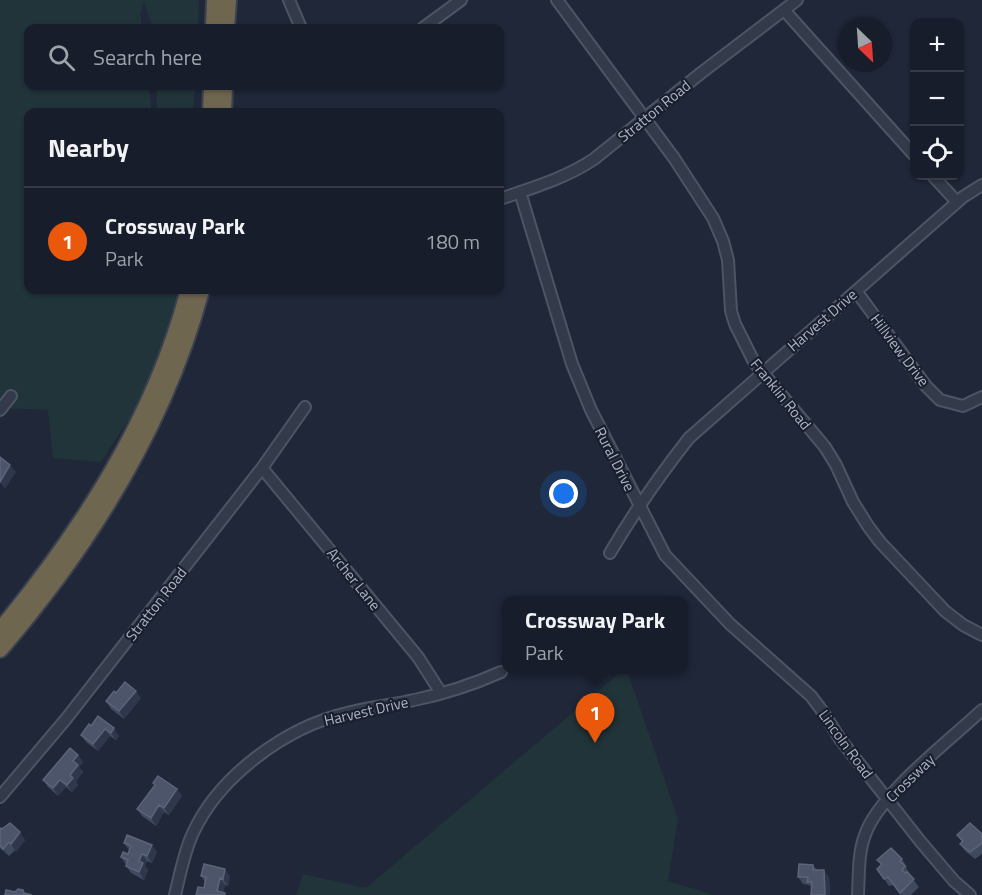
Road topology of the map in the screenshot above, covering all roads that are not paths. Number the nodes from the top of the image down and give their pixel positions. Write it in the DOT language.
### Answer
graph roads {
  1 [pos="215,0"];
  2 [pos="228,0"];
  3 [pos="289,0"];
  4 [pos="461,0"];
  5 [pos="557,0"];
  6 [pos="797,0"];
  7 [pos="784,10"];
  8 [pos="214,24"];
  9 [pos="226,24"];
  10 [pos="299,24"];
  11 [pos="428,24"];
  12 [pos="212,90"];
  13 [pos="224,90"];
  14 [pos="212,108"];
  15 [pos="223,108"];
  16 [pos="644,118"];
  17 [pos="910,149"];
  18 [pos="937,180"];
  19 [pos="982,185"];
  20 [pos="520,192"];
  21 [pos="504,198"];
  22 [pos="957,202"];
  23 [pos="856,291"];
  24 [pos="188,294"];
  25 [pos="200,294"];
  26 [pos="763,372"];
  27 [pos="11,396"];
  28 [pos="982,397"];
  29 [pos="305,407"];
  30 [pos="0,410"];
  31 [pos="262,468"];
  32 [pos="638,505"];
  33 [pos="610,553"];
  34 [pos="7,631"];
  35 [pos="982,634"];
  36 [pos="0,649"];
  37 [pos="0,654"];
  38 [pos="501,672"];
  39 [pos="791,677"];
  40 [pos="441,693"];
  41 [pos="982,710"];
  42 [pos="0,797"];
  43 [pos="887,799"];
  44 [pos="175,895"];
  45 [pos="858,895"];
  46 [pos="970,895"];
  1 -- 8 [label="highway"];
  2 -- 9 [label="highway"];
  3 -- 10 [label="street"];
  4 -- 11 [label="street"];
  5 -- 16 [label="street, Franklin Road"];
  6 -- 7 [label="street, Stratton Road"];
  7 -- 16 [label="street, Stratton Road"];
  7 -- 17 [label="street"];
  12 -- 14 [label="highway"];
  13 -- 15 [label="highway"];
  16 -- 20 [label="street, Stratton Road"];
  16 -- 26 [label="street, Franklin Road"];
  18 -- 22 [label="street"];
  19 -- 22 [label="street, Harvest Drive"];
  20 -- 21 [label="street, Stratton Road"];
  20 -- 32 [label="street, Rural Drive"];
  22 -- 23 [label="street, Harvest Drive"];
  23 -- 26 [label="street, Harvest Drive"];
  23 -- 28 [label="street, Hillview Drive"];
  24 -- 34 [label="highway"];
  25 -- 34 [label="highway"];
  26 -- 32 [label="street, Harvest Drive"];
  26 -- 35 [label="street, Franklin Road"];
  27 -- 30 [label="street"];
  29 -- 31 [label="street, Stratton Road"];
  31 -- 40 [label="street, Archer Lane"];
  31 -- 42 [label="street, Stratton Road"];
  32 -- 33 [label="street, Harvest Drive"];
  32 -- 39 [label="street, Rural Drive"];
  34 -- 36 [label="highway"];
  34 -- 37 [label="highway"];
  38 -- 40 [label="street, Harvest Drive"];
  39 -- 43 [label="street, Lincoln Road"];
  40 -- 44 [label="street, Harvest Drive"];
  41 -- 43 [label="street, Crossway"];
  43 -- 45 [label="street, Crossway"];
  43 -- 46 [label="street, Lincoln Road"];
}
